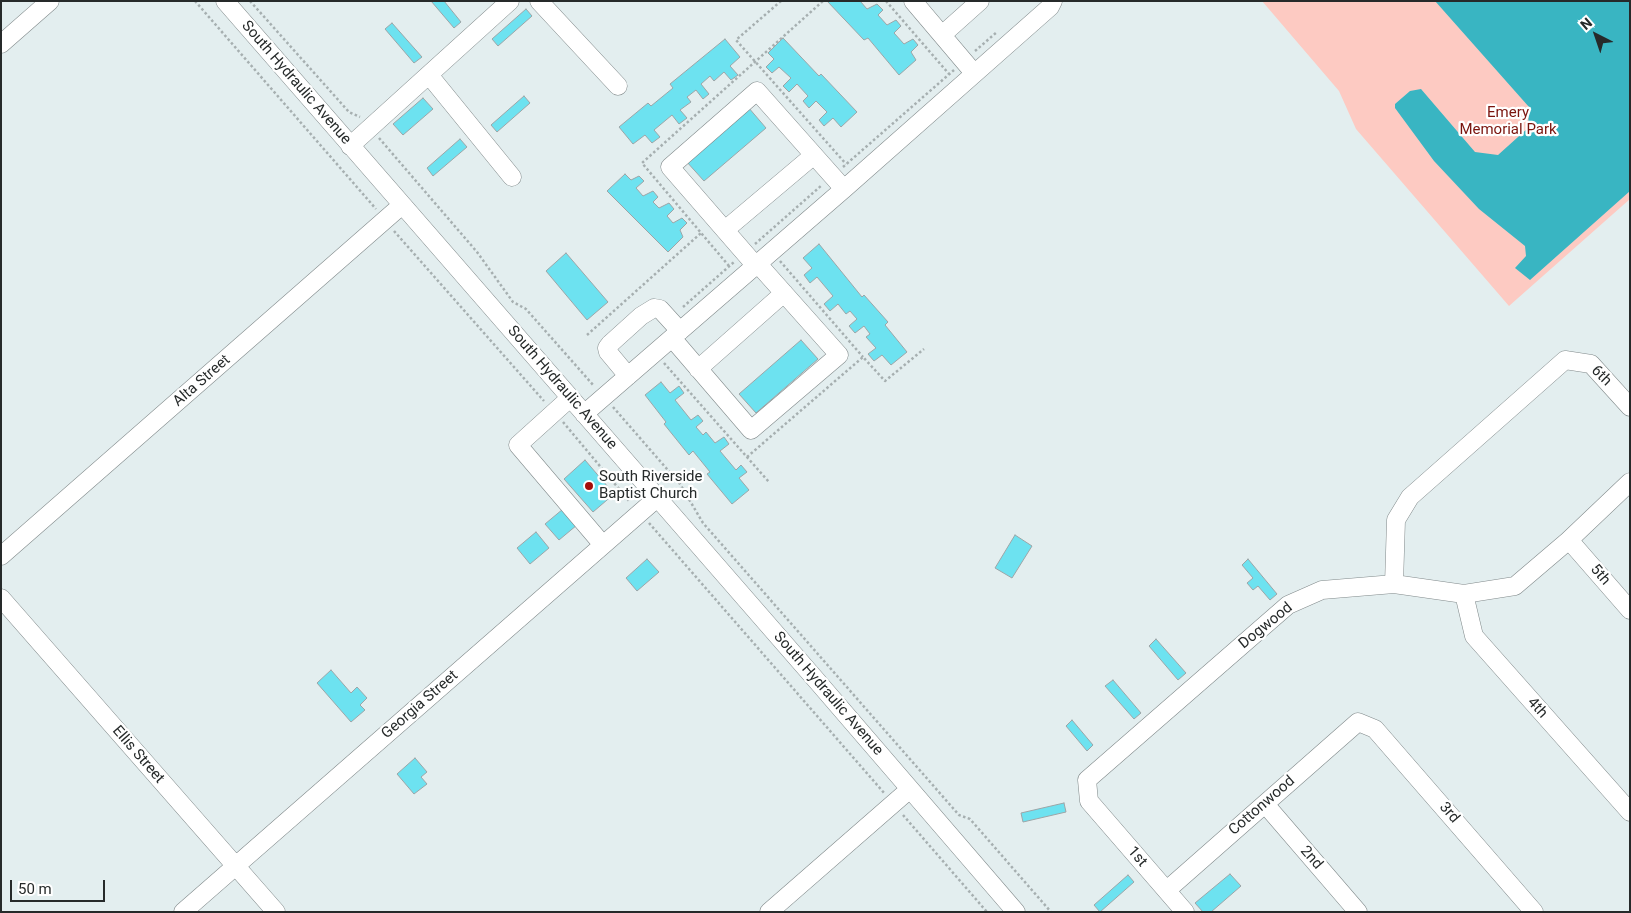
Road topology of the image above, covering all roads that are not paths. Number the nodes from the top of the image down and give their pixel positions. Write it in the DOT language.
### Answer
graph roads {
  1 [pos="50,1"];
  2 [pos="225,1"];
  3 [pos="510,1"];
  4 [pos="539,1"];
  5 [pos="980,1"];
  6 [pos="1053,1"];
  7 [pos="916,2"];
  8 [pos="942,35"];
  9 [pos="1,44"];
  10 [pos="969,67"];
  11 [pos="429,75"];
  12 [pos="618,86"];
  13 [pos="350,146"];
  14 [pos="814,155"];
  15 [pos="512,177"];
  16 [pos="838,183"];
  17 [pos="402,205"];
  18 [pos="725,230"];
  19 [pos="753,261"];
  20 [pos="784,293"];
  21 [pos="673,330"];
  22 [pos="698,369"];
  23 [pos="628,376"];
  24 [pos="570,398"];
  25 [pos="1630,407"];
  26 [pos="584,414"];
  27 [pos="1630,482"];
  28 [pos="657,498"];
  29 [pos="1569,540"];
  30 [pos="603,545"];
  31 [pos="1,556"];
  32 [pos="1394,584"];
  33 [pos="1464,594"];
  34 [pos="1,598"];
  35 [pos="1630,610"];
  36 [pos="1358,722"];
  37 [pos="910,789"];
  38 [pos="1089,802"];
  39 [pos="1265,804"];
  40 [pos="1630,812"];
  41 [pos="235,866"];
  42 [pos="1167,890"];
  43 [pos="183,912"];
  44 [pos="276,912"];
  45 [pos="769,912"];
  46 [pos="1016,912"];
  47 [pos="1185,912"];
  48 [pos="1358,912"];
  49 [pos="1534,912"];
  1 -- 9 [label="street"];
  2 -- 13 [label="street, South Hydraulic Avenue"];
  3 -- 11 [label="street"];
  4 -- 12 [label="street"];
  5 -- 8 [label="street"];
  6 -- 10 [label="street"];
  7 -- 8 [label="street"];
  8 -- 10 [label="street"];
  10 -- 16 [label="street"];
  11 -- 13 [label="street"];
  11 -- 15 [label="street"];
  13 -- 17 [label="street, South Hydraulic Avenue"];
  14 -- 16 [label="street"];
  14 -- 18 [label="street"];
  14 -- 18 [label="street"];
  16 -- 19 [label="street"];
  17 -- 24 [label="street, South Hydraulic Avenue"];
  17 -- 31 [label="street, Alta Street"];
  18 -- 19 [label="street"];
  19 -- 20 [label="street"];
  19 -- 21 [label="street"];
  20 -- 22 [label="street"];
  20 -- 22 [label="street"];
  21 -- 22 [label="street"];
  21 -- 23 [label="street"];
  21 -- 23 [label="street"];
  23 -- 26 [label="street"];
  24 -- 26 [label="street, South Hydraulic Avenue"];
  24 -- 30 [label="street"];
  25 -- 32 [label="street, 6th"];
  26 -- 28 [label="street, South Hydraulic Avenue"];
  27 -- 29 [label="street"];
  28 -- 30 [label="street, Georgia Street"];
  28 -- 37 [label="street, South Hydraulic Avenue"];
  29 -- 33 [label="street"];
  29 -- 35 [label="street, 5th"];
  30 -- 41 [label="street, Georgia Street"];
  32 -- 33 [label="street"];
  32 -- 38 [label="street, Dogwood"];
  33 -- 40 [label="street, 4th"];
  34 -- 41 [label="street, Ellis Street"];
  36 -- 39 [label="street, Cottonwood"];
  36 -- 49 [label="street, 3rd"];
  37 -- 45 [label="street"];
  37 -- 46 [label="street, South Hydraulic Avenue"];
  38 -- 42 [label="street, 1st"];
  39 -- 42 [label="street, Cottonwood"];
  39 -- 48 [label="street, 2nd"];
  41 -- 43 [label="street, Georgia Street"];
  41 -- 44 [label="street, Ellis Street"];
  42 -- 47 [label="street, 1st"];
}
